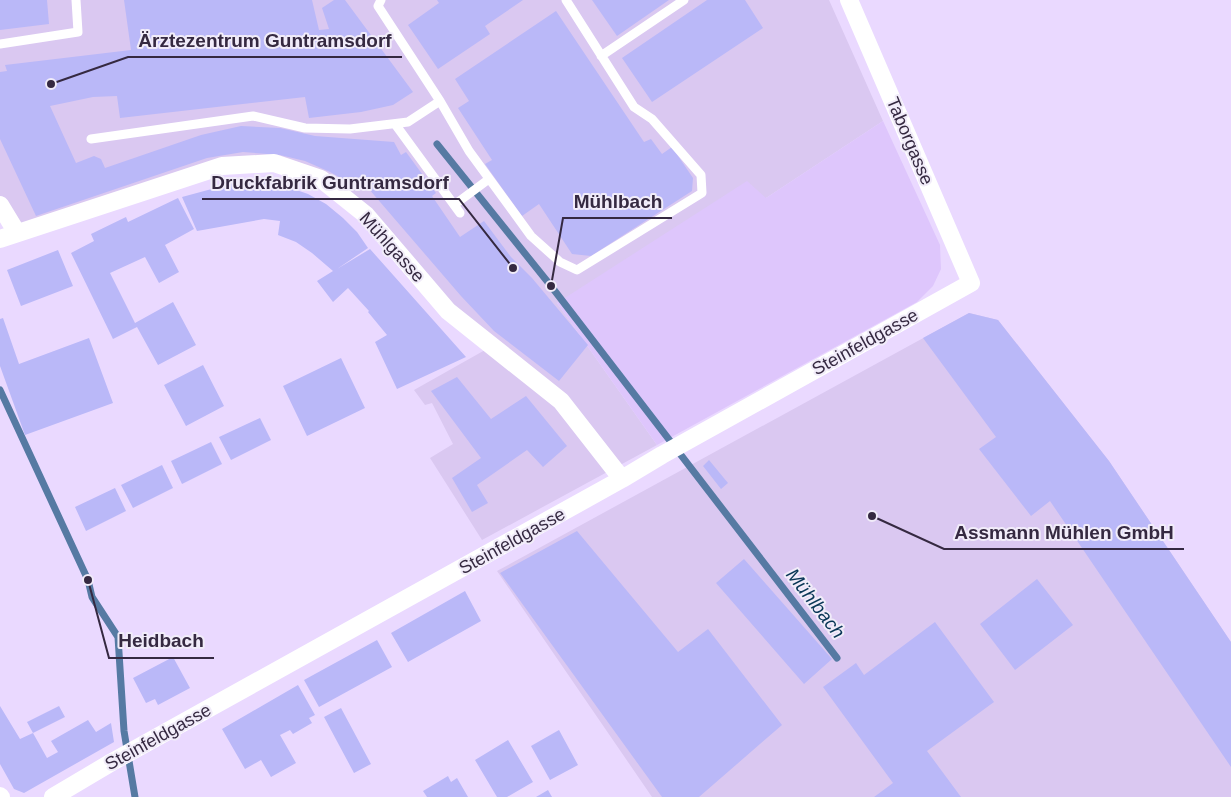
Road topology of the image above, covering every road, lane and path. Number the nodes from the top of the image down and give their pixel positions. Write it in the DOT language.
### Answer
graph roads {
  1 [pos="76,0"];
  2 [pos="381,0"];
  3 [pos="566,0"];
  4 [pos="684,0"];
  5 [pos="849,0"];
  6 [pos="0,44"];
  7 [pos="601,56"];
  8 [pos="440,101"];
  9 [pos="395,124"];
  10 [pos="91,139"];
  11 [pos="486,182"];
  12 [pos="454,205"];
  13 [pos="460,213"];
  14 [pos="8,219"];
  15 [pos="0,239"];
  16 [pos="971,283"];
  17 [pos="622,480"];
  18 [pos="53,797"];
  1 -- 6 [label="lane"];
  2 -- 8 [label="lane"];
  3 -- 7 [label="lane"];
  4 -- 7 [label="lane"];
  5 -- 16 [label="street, Taborgasse"];
  7 -- 11 [label="lane"];
  8 -- 9 [label="lane"];
  8 -- 11 [label="lane"];
  9 -- 10 [label="lane"];
  9 -- 12 [label="lane"];
  11 -- 12 [label="lane"];
  12 -- 13 [label="lane"];
  14 -- 15 [label="street, Mühlgasse"];
  14 -- 17 [label="street, Mühlgasse"];
  16 -- 17 [label="street, Steinfeldgasse"];
  17 -- 18 [label="street, Steinfeldgasse"];
}
